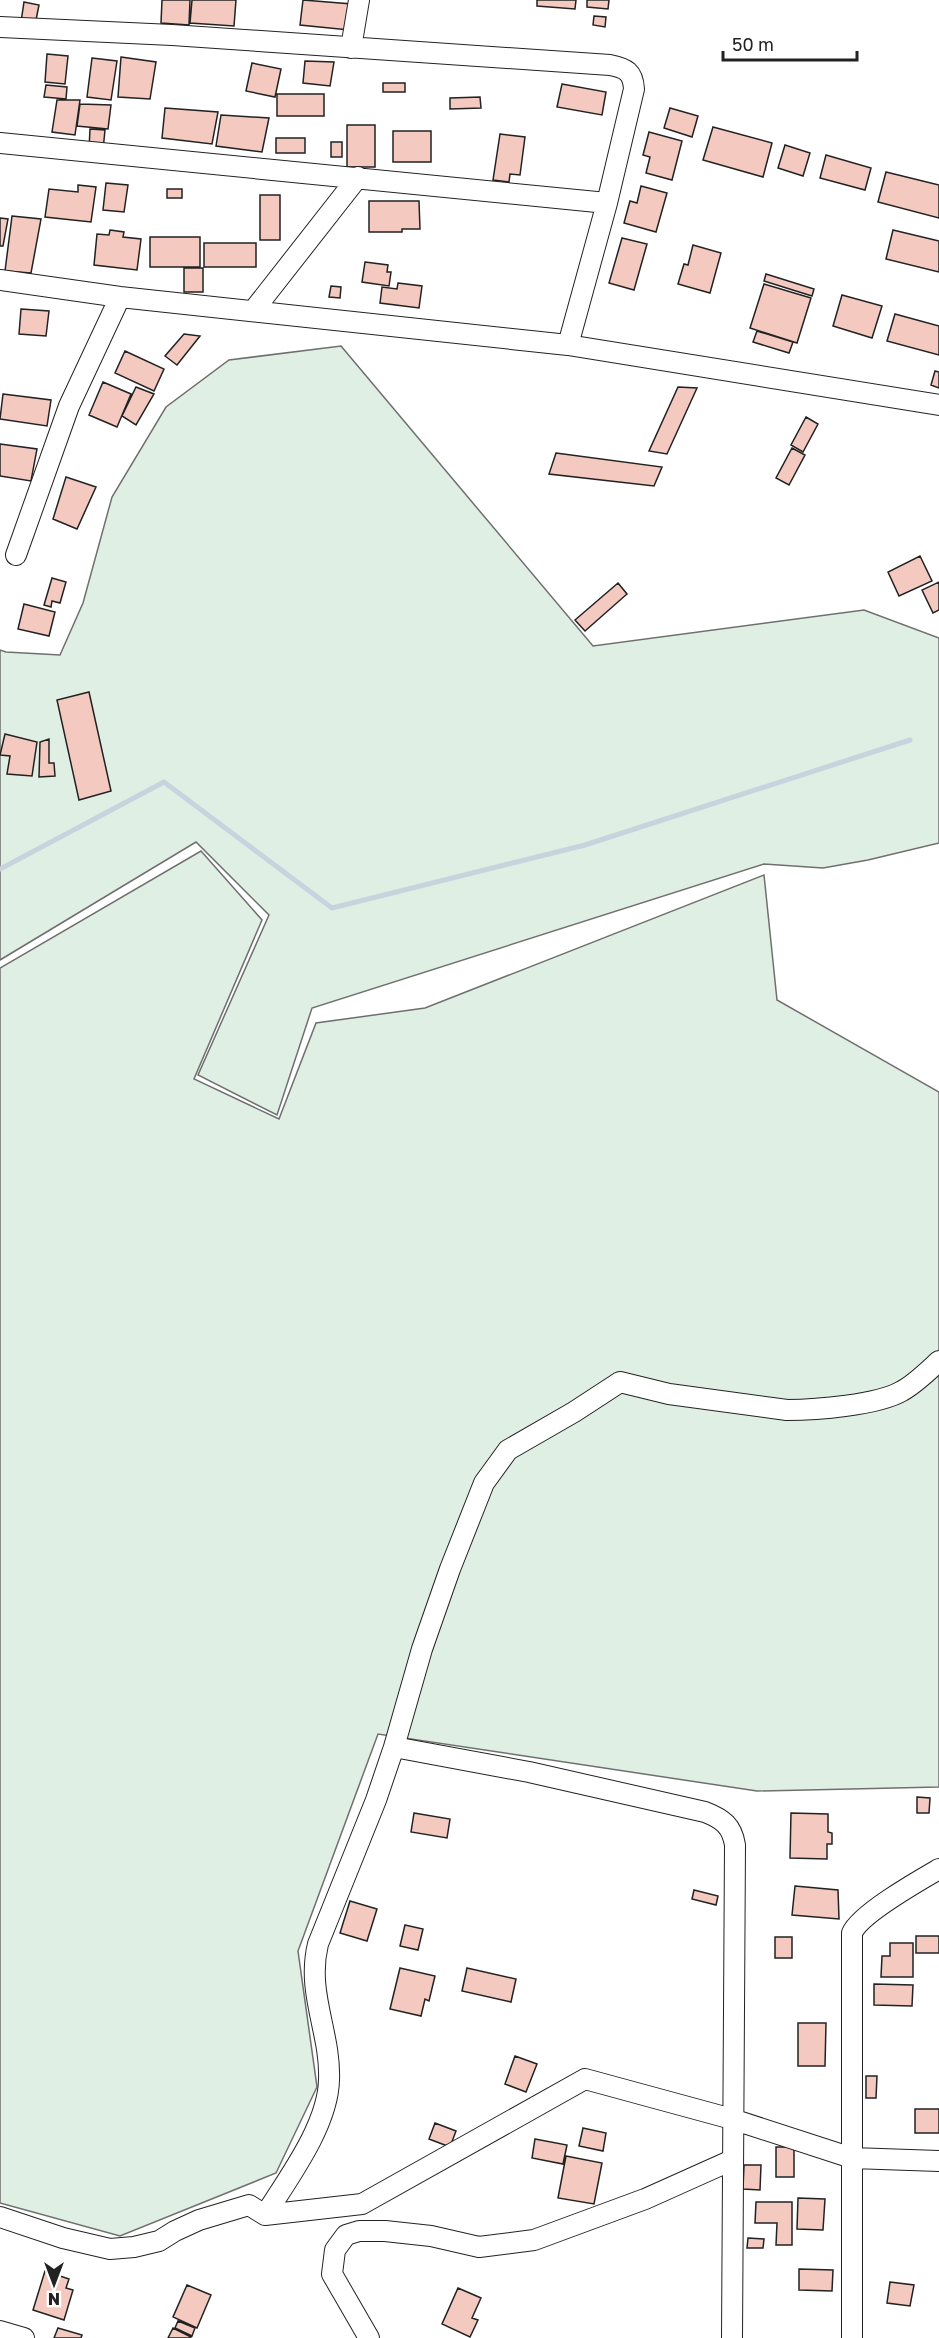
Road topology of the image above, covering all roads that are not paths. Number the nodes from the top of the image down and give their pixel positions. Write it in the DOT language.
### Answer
graph roads {
  1 [pos="359,0"];
  2 [pos="0,27"];
  3 [pos="351,48"];
  4 [pos="0,142"];
  5 [pos="358,177"];
  6 [pos="608,203"];
  7 [pos="0,280"];
  8 [pos="120,297"];
  9 [pos="253,311"];
  10 [pos="568,345"];
  11 [pos="939,405"];
  12 [pos="16,555"];
  13 [pos="939,1361"];
  14 [pos="394,1747"];
  15 [pos="939,1869"];
  16 [pos="732,2119"];
  17 [pos="852,2158"];
  18 [pos="732,2160"];
  19 [pos="939,2161"];
  20 [pos="266,2215"];
  21 [pos="0,2217"];
  22 [pos="0,2331"];
  23 [pos="24,2338"];
  24 [pos="369,2338"];
  25 [pos="732,2338"];
  26 [pos="852,2338"];
  1 -- 3 [label="street"];
  2 -- 3 [label="street"];
  3 -- 6 [label="street"];
  4 -- 5 [label="street"];
  5 -- 6 [label="street"];
  5 -- 9 [label="street"];
  6 -- 10 [label="street"];
  7 -- 8 [label="street"];
  8 -- 9 [label="street"];
  8 -- 12 [label="street"];
  9 -- 10 [label="street"];
  10 -- 11 [label="street"];
  13 -- 14 [label="street"];
  14 -- 16 [label="street"];
  14 -- 20 [label="street"];
  15 -- 17 [label="street"];
  16 -- 17 [label="street"];
  16 -- 18 [label="street"];
  16 -- 20 [label="street"];
  17 -- 19 [label="street"];
  17 -- 26 [label="street"];
  18 -- 24 [label="street"];
  18 -- 25 [label="street"];
  20 -- 21 [label="street"];
  22 -- 23 [label="street"];
}
